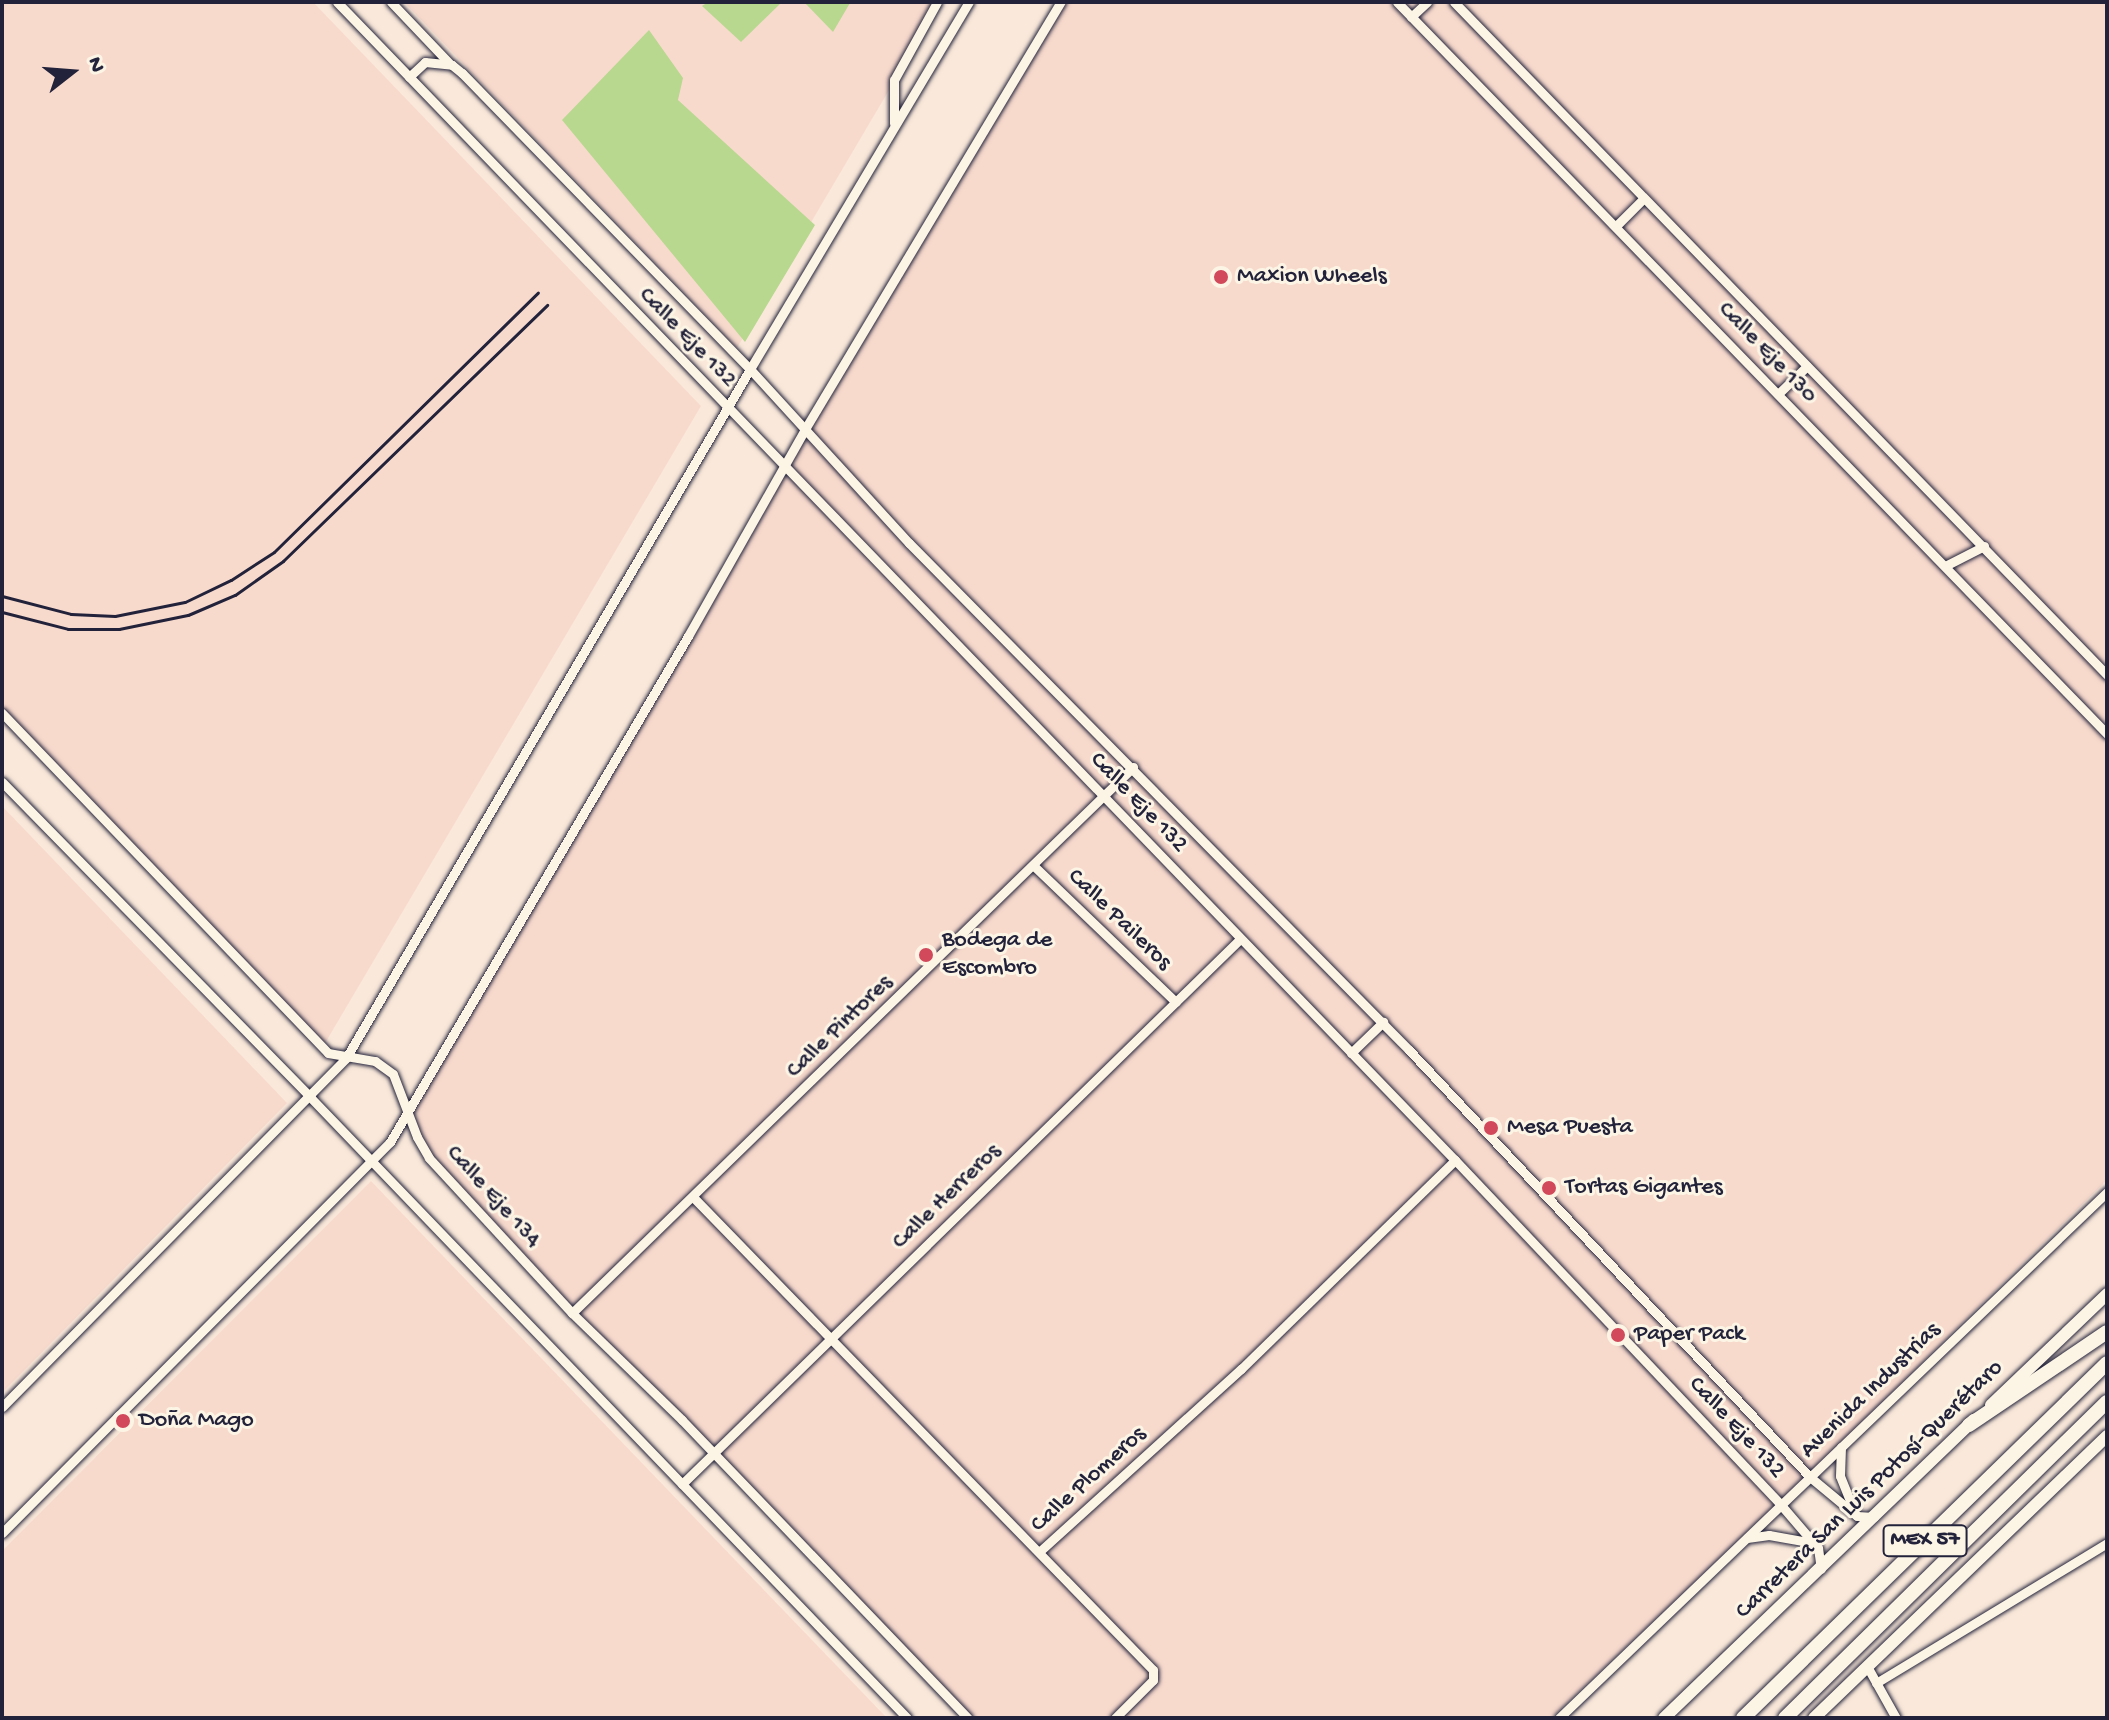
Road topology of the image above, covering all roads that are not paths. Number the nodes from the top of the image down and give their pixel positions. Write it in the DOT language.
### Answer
graph roads {
  1 [pos="337,2"];
  2 [pos="391,2"];
  3 [pos="937,2"];
  4 [pos="969,2"];
  5 [pos="1061,2"];
  6 [pos="1397,2"];
  7 [pos="1427,2"];
  8 [pos="1454,2"];
  9 [pos="1411,17"];
  10 [pos="452,65"];
  11 [pos="409,77"];
  12 [pos="894,124"];
  13 [pos="1643,199"];
  14 [pos="1616,226"];
  15 [pos="1807,366"];
  16 [pos="750,369"];
  17 [pos="1778,394"];
  18 [pos="727,408"];
  19 [pos="805,429"];
  20 [pos="784,466"];
  21 [pos="1984,546"];
  22 [pos="1945,566"];
  23 [pos="2107,675"];
  24 [pos="2,713"];
  25 [pos="2107,717"];
  26 [pos="2099,725"];
  27 [pos="2107,734"];
  28 [pos="1133,767"];
  29 [pos="2,782"];
  30 [pos="1105,797"];
  31 [pos="1035,867"];
  32 [pos="1240,939"];
  33 [pos="1176,1002"];
  34 [pos="1383,1022"];
  35 [pos="1351,1053"];
  36 [pos="346,1058"];
  37 [pos="311,1098"];
  38 [pos="409,1111"];
  39 [pos="371,1159"];
  40 [pos="1455,1160"];
  41 [pos="2107,1192"];
  42 [pos="693,1197"];
  43 [pos="2107,1294"];
  44 [pos="572,1313"];
  45 [pos="2107,1332"];
  46 [pos="829,1339"];
  47 [pos="2107,1363"];
  48 [pos="2107,1402"];
  49 [pos="2,1407"];
  50 [pos="1969,1425"];
  51 [pos="2107,1436"];
  52 [pos="1841,1447"];
  53 [pos="713,1453"];
  54 [pos="1810,1477"];
  55 [pos="682,1484"];
  56 [pos="1781,1505"];
  57 [pos="1857,1516"];
  58 [pos="1874,1517"];
  59 [pos="2,1533"];
  60 [pos="1747,1538"];
  61 [pos="1814,1543"];
  62 [pos="2107,1543"];
  63 [pos="1039,1552"];
  64 [pos="1821,1569"];
  65 [pos="1868,1668"];
  66 [pos="1876,1683"];
  67 [pos="1788,1716"];
  68 [pos="907,1718"];
  69 [pos="968,1718"];
  70 [pos="1115,1718"];
  71 [pos="1559,1718"];
  72 [pos="1664,1718"];
  73 [pos="1743,1718"];
  74 [pos="1814,1718"];
  75 [pos="1896,1718"];
  1 -- 11 [label="street, Calle Eje 132"];
  2 -- 10 [label="street, Calle Eje 132"];
  3 -- 12 [label="street"];
  4 -- 12 [label="street"];
  5 -- 19 [label="street"];
  6 -- 9 [label="street, Calle Eje 130"];
  7 -- 9 [label="street"];
  8 -- 13 [label="street, Calle Eje 130"];
  9 -- 14 [label="street, Calle Eje 130"];
  10 -- 11 [label="street"];
  10 -- 16 [label="street, Calle Eje 132"];
  11 -- 18 [label="street, Calle Eje 132"];
  12 -- 16 [label="street"];
  13 -- 14 [label="street"];
  13 -- 15 [label="street, Calle Eje 130"];
  14 -- 17 [label="street, Calle Eje 130"];
  15 -- 17 [label="street"];
  15 -- 21 [label="street, Calle Eje 130"];
  16 -- 18 [label="street"];
  16 -- 19 [label="street, Calle Eje 132"];
  17 -- 22 [label="street, Calle Eje 130"];
  18 -- 20 [label="street, Calle Eje 132"];
  18 -- 36 [label="street"];
  19 -- 20 [label="street"];
  19 -- 28 [label="street, Calle Eje 132"];
  20 -- 30 [label="street, Calle Eje 132"];
  20 -- 38 [label="street"];
  21 -- 22 [label="street"];
  21 -- 23 [label="street, Calle Eje 130"];
  22 -- 26 [label="street, Calle Eje 130"];
  24 -- 36 [label="street, Calle Eje 134"];
  25 -- 26 [label="street"];
  26 -- 27 [label="street, Calle Eje 130"];
  28 -- 30 [label="street, Calle Pintores"];
  28 -- 34 [label="street, Calle Eje 132"];
  29 -- 37 [label="street"];
  30 -- 31 [label="street, Calle Pintores"];
  30 -- 32 [label="street, Calle Eje 132"];
  31 -- 33 [label="street, Calle Paileros"];
  31 -- 42 [label="street, Calle Pintores"];
  32 -- 33 [label="street, Calle Herreros"];
  32 -- 35 [label="street, Calle Eje 132"];
  33 -- 46 [label="street, Calle Herreros"];
  34 -- 35 [label="street"];
  34 -- 54 [label="street, Calle Eje 132"];
  35 -- 40 [label="street, Calle Eje 132"];
  36 -- 37 [label="street"];
  36 -- 38 [label="street, Calle Eje 134"];
  37 -- 39 [label="street"];
  37 -- 49 [label="street"];
  38 -- 39 [label="street"];
  38 -- 44 [label="street, Calle Eje 134"];
  39 -- 55 [label="street"];
  39 -- 59 [label="street"];
  40 -- 56 [label="street, Calle Eje 132"];
  40 -- 63 [label="street, Calle Plomeros"];
  41 -- 52 [label="street, Avenida Industrias"];
  42 -- 44 [label="street, Calle Pintores"];
  42 -- 46 [label="street, Calle Plomeros"];
  43 -- 50 [label="main road, Carretera San Luis Potosí-Querétaro"];
  44 -- 53 [label="street, Calle Eje 134"];
  45 -- 50 [label="highway"];
  46 -- 53 [label="street, Calle Herreros"];
  46 -- 63 [label="street, Calle Plomeros"];
  47 -- 73 [label="highway, MEX 57"];
  48 -- 67 [label="highway, MEX 57"];
  50 -- 58 [label="main road, Carretera San Luis Potosí-Querétaro"];
  51 -- 65 [label="main road"];
  52 -- 54 [label="street, Avenida Industrias"];
  52 -- 57 [label="street"];
  53 -- 55 [label="street, Calle Herreros"];
  53 -- 69 [label="street, Calle Eje 134"];
  54 -- 56 [label="street, Avenida Industrias"];
  54 -- 57 [label="street, Calle Eje 132"];
  55 -- 68 [label="street"];
  56 -- 60 [label="street, Avenida Industrias"];
  56 -- 61 [label="street, Calle Eje 132"];
  57 -- 58 [label="street"];
  58 -- 64 [label="main road, Carretera San Luis Potosí-Querétaro"];
  60 -- 61 [label="street"];
  60 -- 71 [label="street, Avenida Industrias"];
  61 -- 64 [label="street, Calle Eje 132"];
  62 -- 66 [label="street"];
  63 -- 70 [label="street"];
  64 -- 72 [label="main road, Carretera San Luis Potosí-Querétaro"];
  65 -- 66 [label="street"];
  65 -- 74 [label="main road"];
  66 -- 75 [label="street"];
}
